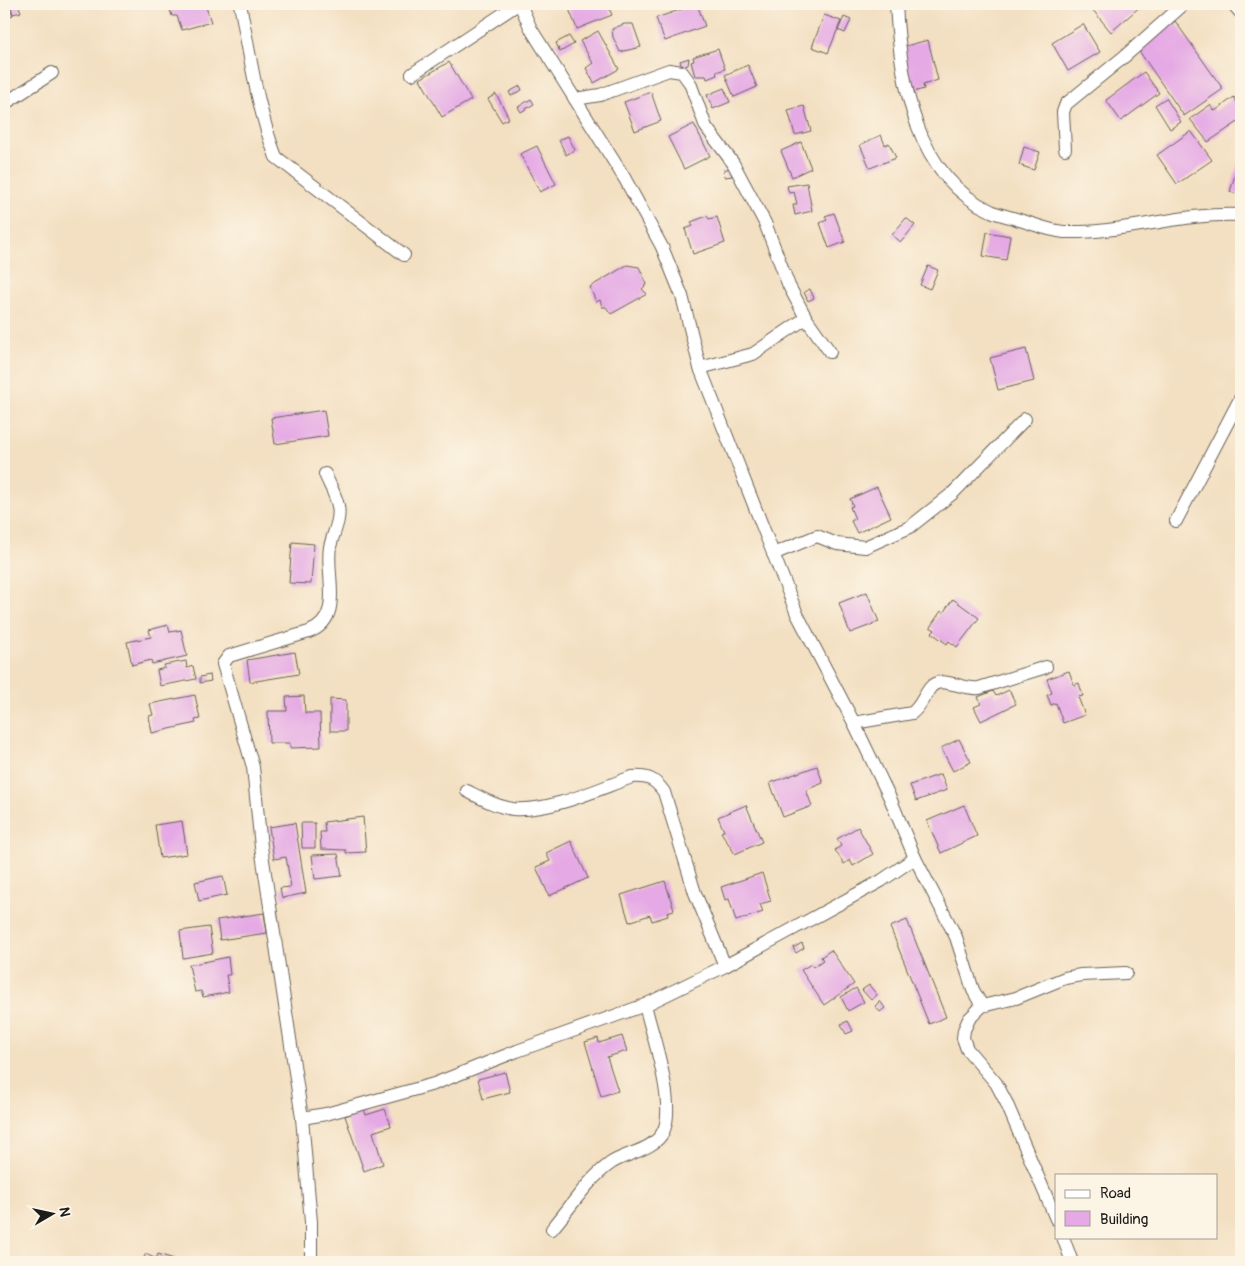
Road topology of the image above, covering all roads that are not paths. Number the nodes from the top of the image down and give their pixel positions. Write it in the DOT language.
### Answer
graph roads {
  1 [pos="240,4"];
  2 [pos="519,4"];
  3 [pos="896,4"];
  4 [pos="1184,4"];
  5 [pos="1233,4"];
  6 [pos="1241,13"];
  7 [pos="52,73"];
  8 [pos="412,74"];
  9 [pos="575,99"];
  10 [pos="4,104"];
  11 [pos="1065,149"];
  12 [pos="1241,214"];
  13 [pos="404,256"];
  14 [pos="806,318"];
  15 [pos="830,352"];
  16 [pos="700,368"];
  17 [pos="1241,397"];
  18 [pos="1025,419"];
  19 [pos="325,474"];
  20 [pos="1176,521"];
  21 [pos="773,554"];
  22 [pos="1046,667"];
  23 [pos="854,723"];
  24 [pos="467,791"];
  25 [pos="915,858"];
  26 [pos="725,966"];
  27 [pos="1126,972"];
  28 [pos="645,1005"];
  29 [pos="982,1006"];
  30 [pos="302,1118"];
  31 [pos="1055,1217"];
  32 [pos="552,1229"];
  33 [pos="1063,1238"];
  34 [pos="311,1262"];
  35 [pos="1072,1262"];
  1 -- 13 [label="street"];
  2 -- 8 [label="street"];
  2 -- 9 [label="street"];
  3 -- 12 [label="street"];
  4 -- 11 [label="street"];
  5 -- 6 [label="street"];
  7 -- 10 [label="street"];
  9 -- 14 [label="street"];
  9 -- 16 [label="street"];
  14 -- 15 [label="street"];
  14 -- 16 [label="street"];
  16 -- 21 [label="street"];
  17 -- 20 [label="street"];
  18 -- 21 [label="street"];
  19 -- 30 [label="street"];
  21 -- 23 [label="street"];
  22 -- 23 [label="street"];
  23 -- 25 [label="street"];
  24 -- 26 [label="street"];
  25 -- 26 [label="street"];
  25 -- 29 [label="street"];
  26 -- 28 [label="street"];
  27 -- 29 [label="street"];
  28 -- 30 [label="street"];
  28 -- 32 [label="street"];
  29 -- 31 [label="street"];
  30 -- 34 [label="street"];
  33 -- 35 [label="street"];
}
